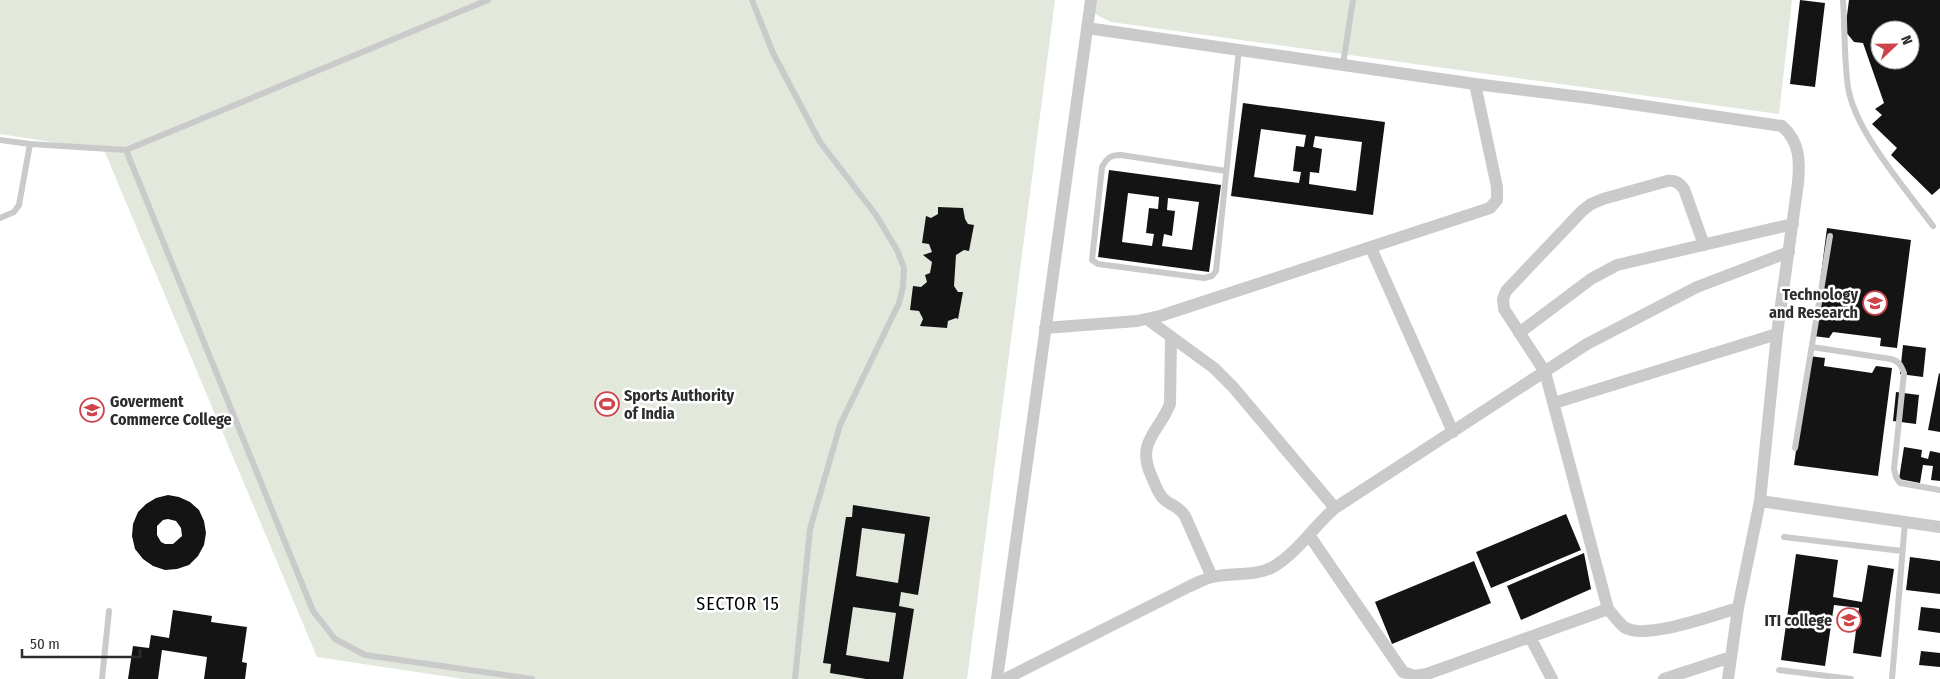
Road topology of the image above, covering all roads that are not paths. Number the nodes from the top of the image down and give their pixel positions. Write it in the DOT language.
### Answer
graph roads {
  1 [pos="488,0"];
  2 [pos="752,0"];
  3 [pos="1091,0"];
  4 [pos="1353,0"];
  5 [pos="1843,0"];
  6 [pos="1087,28"];
  7 [pos="1239,49"];
  8 [pos="1343,64"];
  9 [pos="1475,84"];
  10 [pos="0,140"];
  11 [pos="30,144"];
  12 [pos="126,150"];
  13 [pos="1226,171"];
  14 [pos="0,218"];
  15 [pos="1793,224"];
  16 [pos="1933,226"];
  17 [pos="1830,236"];
  18 [pos="1704,245"];
  19 [pos="1371,248"];
  20 [pos="1790,252"];
  21 [pos="1146,319"];
  22 [pos="1045,328"];
  23 [pos="1519,333"];
  24 [pos="1777,334"];
  25 [pos="1171,337"];
  26 [pos="1812,347"];
  27 [pos="1545,372"];
  28 [pos="1554,403"];
  29 [pos="1452,432"];
  30 [pos="1796,448"];
  31 [pos="1940,490"];
  32 [pos="1760,501"];
  33 [pos="1335,508"];
  34 [pos="1905,522"];
  35 [pos="1940,527"];
  36 [pos="1309,535"];
  37 [pos="1784,537"];
  38 [pos="1902,551"];
  39 [pos="1212,577"];
  40 [pos="1738,608"];
  41 [pos="1608,609"];
  42 [pos="108,611"];
  43 [pos="1530,637"];
  44 [pos="1731,657"];
  45 [pos="1779,670"];
  46 [pos="1440,674"];
  47 [pos="1414,678"];
  48 [pos="102,679"];
  49 [pos="532,679"];
  50 [pos="795,679"];
  51 [pos="997,679"];
  52 [pos="1005,679"];
  53 [pos="1552,679"];
  54 [pos="1664,679"];
  55 [pos="1728,679"];
  56 [pos="1851,679"];
  57 [pos="1892,679"];
  1 -- 12 [label="lane"];
  2 -- 50 [label="lane"];
  3 -- 6 [label="street"];
  4 -- 8 [label="lane"];
  5 -- 16 [label="lane"];
  6 -- 7 [label="street"];
  6 -- 22 [label="street"];
  7 -- 8 [label="street"];
  7 -- 13 [label="lane"];
  8 -- 9 [label="street"];
  9 -- 15 [label="street"];
  9 -- 19 [label="street"];
  10 -- 11 [label="lane"];
  11 -- 12 [label="lane"];
  11 -- 14 [label="lane"];
  12 -- 49 [label="lane"];
  13 -- 13 [label="lane"];
  15 -- 18 [label="street"];
  15 -- 20 [label="street"];
  17 -- 26 [label="lane"];
  18 -- 23 [label="street"];
  18 -- 23 [label="street"];
  19 -- 21 [label="street"];
  19 -- 29 [label="street"];
  20 -- 24 [label="street"];
  20 -- 27 [label="street"];
  21 -- 22 [label="street"];
  21 -- 25 [label="street"];
  22 -- 51 [label="street"];
  23 -- 27 [label="street"];
  24 -- 28 [label="street"];
  24 -- 32 [label="street"];
  25 -- 33 [label="street"];
  25 -- 39 [label="street"];
  26 -- 30 [label="lane"];
  26 -- 31 [label="lane"];
  27 -- 28 [label="street"];
  27 -- 29 [label="street"];
  28 -- 41 [label="street"];
  29 -- 33 [label="street"];
  32 -- 34 [label="street"];
  32 -- 40 [label="street"];
  33 -- 36 [label="street"];
  34 -- 35 [label="street"];
  34 -- 38 [label="lane"];
  36 -- 39 [label="street"];
  36 -- 47 [label="street"];
  37 -- 38 [label="lane"];
  38 -- 57 [label="lane"];
  39 -- 52 [label="street"];
  40 -- 41 [label="street"];
  40 -- 44 [label="street"];
  41 -- 43 [label="street"];
  42 -- 48 [label="lane"];
  43 -- 46 [label="street"];
  43 -- 53 [label="street"];
  44 -- 54 [label="street"];
  44 -- 55 [label="street"];
  45 -- 56 [label="lane"];
  46 -- 47 [label="street"];
}
